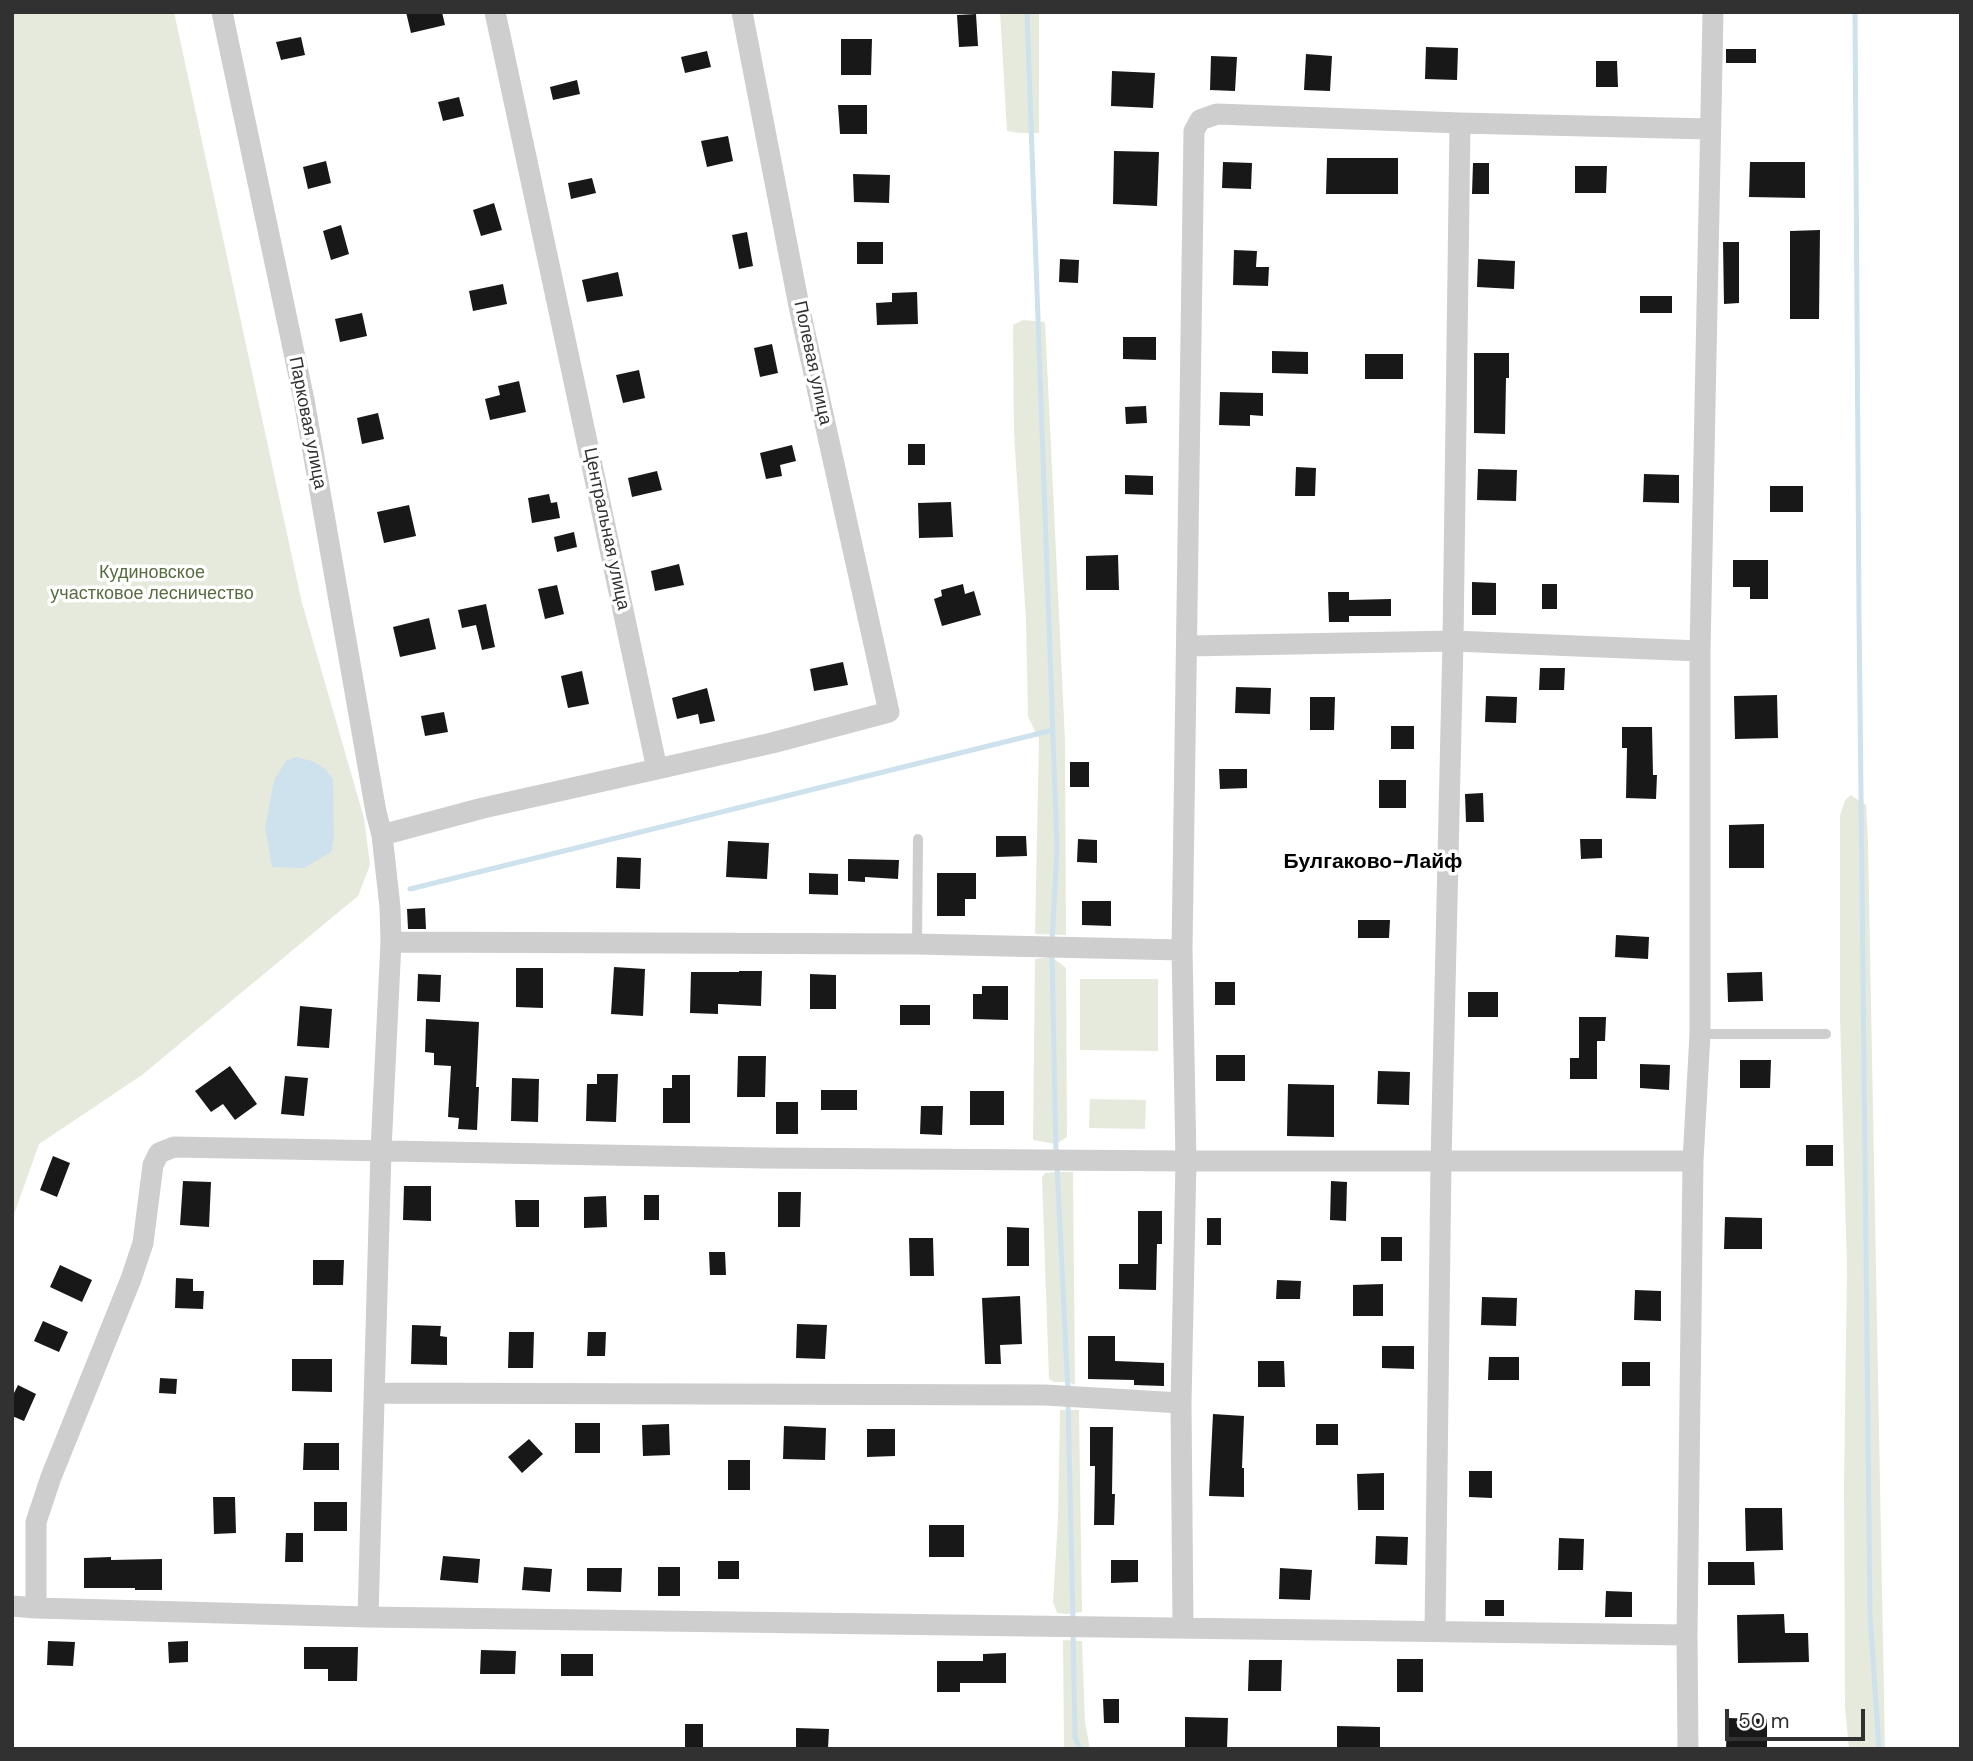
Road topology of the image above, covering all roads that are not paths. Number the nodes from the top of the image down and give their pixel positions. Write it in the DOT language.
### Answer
graph roads {
  1 [pos="222,12"];
  2 [pos="495,12"];
  3 [pos="742,12"];
  4 [pos="1713,12"];
  5 [pos="1460,123"];
  6 [pos="1709,129"];
  7 [pos="1453,641"];
  8 [pos="1188,646"];
  9 [pos="1700,651"];
  10 [pos="657,769"];
  11 [pos="382,835"];
  12 [pos="918,839"];
  13 [pos="391,942"];
  14 [pos="917,944"];
  15 [pos="1182,950"];
  16 [pos="1700,1034"];
  17 [pos="1826,1034"];
  18 [pos="381,1150"];
  19 [pos="1186,1161"];
  20 [pos="1693,1161"];
  21 [pos="1441,1162"];
  22 [pos="373,1393"];
  23 [pos="1181,1403"];
  24 [pos="12,1606"];
  25 [pos="36,1608"];
  26 [pos="368,1616"];
  27 [pos="1183,1628"];
  28 [pos="1435,1631"];
  29 [pos="1687,1634"];
  30 [pos="1688,1749"];
  1 -- 11 [label="street, Парковая улица"];
  2 -- 10 [label="street, Центральная улица"];
  3 -- 10 [label="street, Полевая улица"];
  4 -- 6 [label="street"];
  5 -- 6 [label="street"];
  5 -- 7 [label="street"];
  5 -- 8 [label="street"];
  6 -- 9 [label="street"];
  7 -- 8 [label="street"];
  7 -- 9 [label="street"];
  7 -- 21 [label="street"];
  8 -- 15 [label="street"];
  9 -- 16 [label="street"];
  10 -- 11 [label="street"];
  11 -- 13 [label="street, Парковая улица"];
  12 -- 14 [label="lane"];
  13 -- 14 [label="street"];
  13 -- 18 [label="street, Парковая улица"];
  14 -- 15 [label="street"];
  15 -- 19 [label="street"];
  16 -- 17 [label="lane"];
  16 -- 20 [label="street"];
  18 -- 19 [label="street"];
  18 -- 22 [label="street, Парковая улица"];
  18 -- 25 [label="street"];
  19 -- 21 [label="street"];
  19 -- 23 [label="street"];
  20 -- 21 [label="street"];
  20 -- 29 [label="street"];
  21 -- 28 [label="street"];
  22 -- 23 [label="street"];
  22 -- 26 [label="street, Парковая улица"];
  23 -- 27 [label="street"];
  24 -- 25 [label="street"];
  25 -- 26 [label="street"];
  26 -- 27 [label="street"];
  27 -- 28 [label="street"];
  28 -- 29 [label="street"];
  29 -- 30 [label="street"];
}
